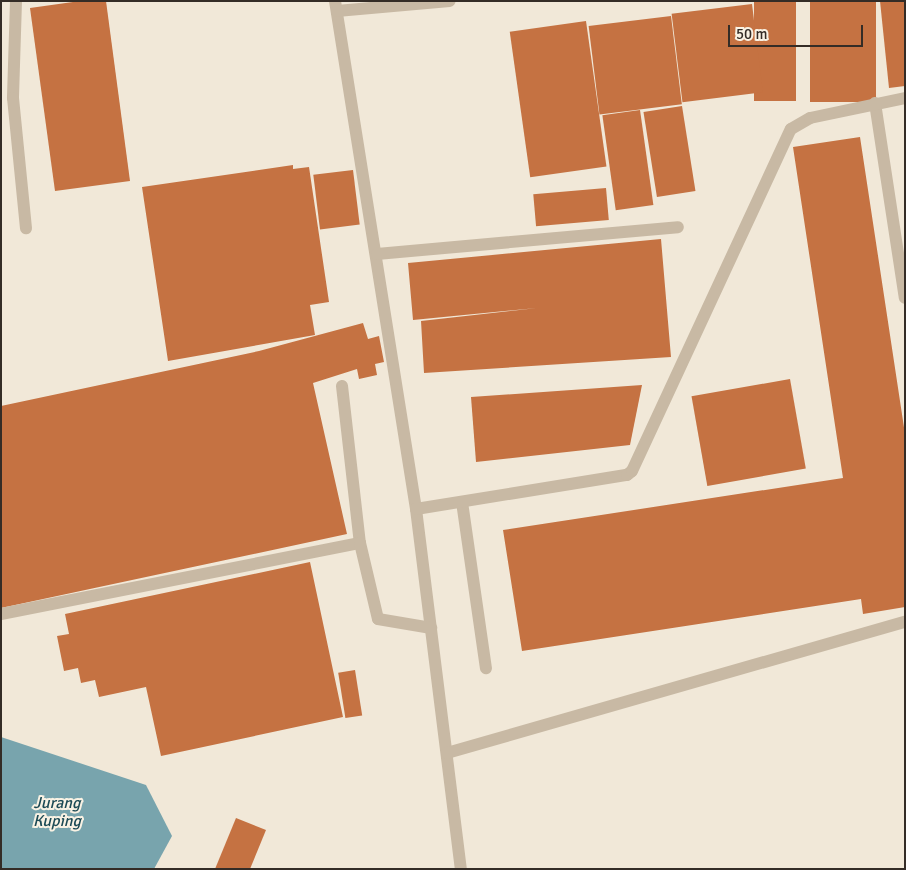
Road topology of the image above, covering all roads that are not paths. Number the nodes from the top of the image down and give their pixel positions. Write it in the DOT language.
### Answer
graph roads {
  1 [pos="16,1"];
  2 [pos="450,1"];
  3 [pos="336,6"];
  4 [pos="905,98"];
  5 [pos="875,103"];
  6 [pos="678,227"];
  7 [pos="26,228"];
  8 [pos="377,254"];
  9 [pos="905,298"];
  10 [pos="342,386"];
  11 [pos="462,502"];
  12 [pos="416,509"];
  13 [pos="360,543"];
  14 [pos="1,614"];
  15 [pos="905,622"];
  16 [pos="431,628"];
  17 [pos="486,668"];
  18 [pos="447,753"];
  19 [pos="461,869"];
  1 -- 7 [label="street"];
  2 -- 3 [label="street"];
  3 -- 8 [label="street"];
  4 -- 5 [label="street"];
  5 -- 9 [label="street"];
  5 -- 11 [label="street"];
  6 -- 8 [label="street"];
  8 -- 12 [label="street"];
  10 -- 13 [label="street"];
  11 -- 12 [label="street"];
  11 -- 17 [label="street"];
  12 -- 16 [label="street"];
  13 -- 14 [label="street"];
  13 -- 16 [label="street"];
  15 -- 18 [label="street"];
  16 -- 18 [label="street"];
  18 -- 19 [label="street"];
}
